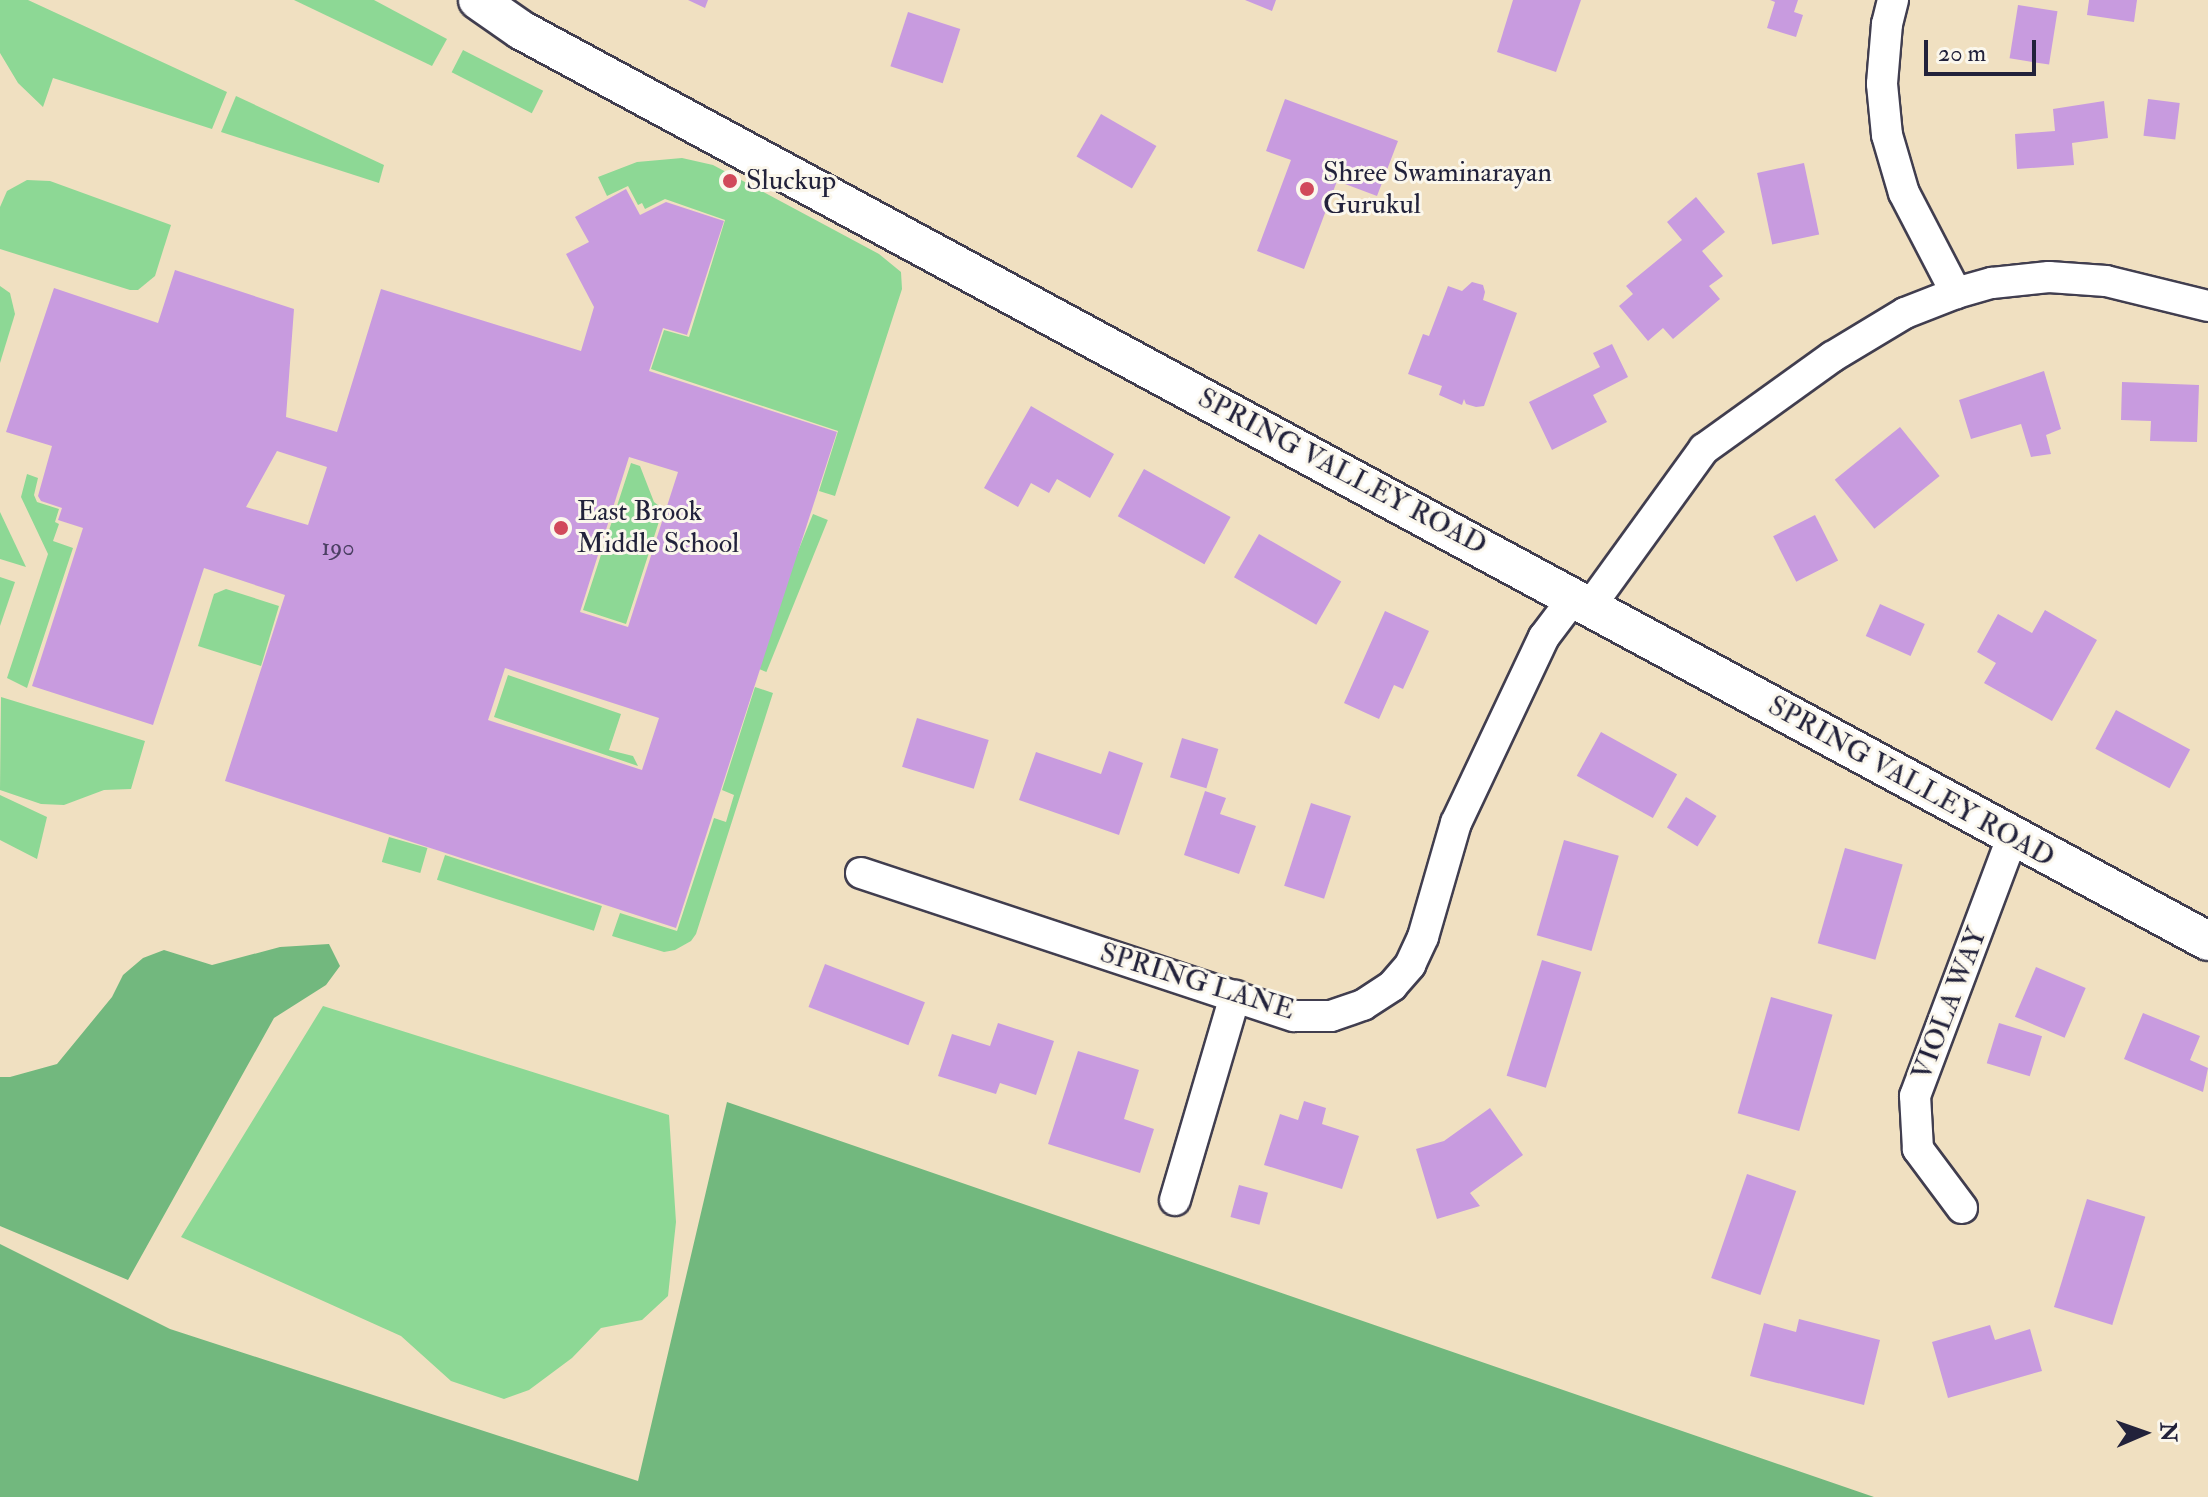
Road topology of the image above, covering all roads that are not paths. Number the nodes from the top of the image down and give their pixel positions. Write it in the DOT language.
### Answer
graph roads {
  1 [pos="1893,0"];
  2 [pos="491,4"];
  3 [pos="1956,293"];
  4 [pos="2208,306"];
  5 [pos="1583,601"];
  6 [pos="2012,838"];
  7 [pos="861,873"];
  8 [pos="2208,941"];
  9 [pos="1235,996"];
  10 [pos="1175,1200"];
  11 [pos="1962,1208"];
  1 -- 3 [label="street"];
  2 -- 5 [label="street, SPRING VALLEY ROAD"];
  3 -- 4 [label="street, SPRING LANE"];
  3 -- 5 [label="street, SPRING LANE"];
  5 -- 6 [label="street, SPRING VALLEY ROAD"];
  5 -- 9 [label="street, SPRING LANE"];
  6 -- 8 [label="street, SPRING VALLEY ROAD"];
  6 -- 11 [label="street, VIOLA WAY"];
  7 -- 9 [label="street, SPRING LANE"];
  9 -- 10 [label="street"];
}
